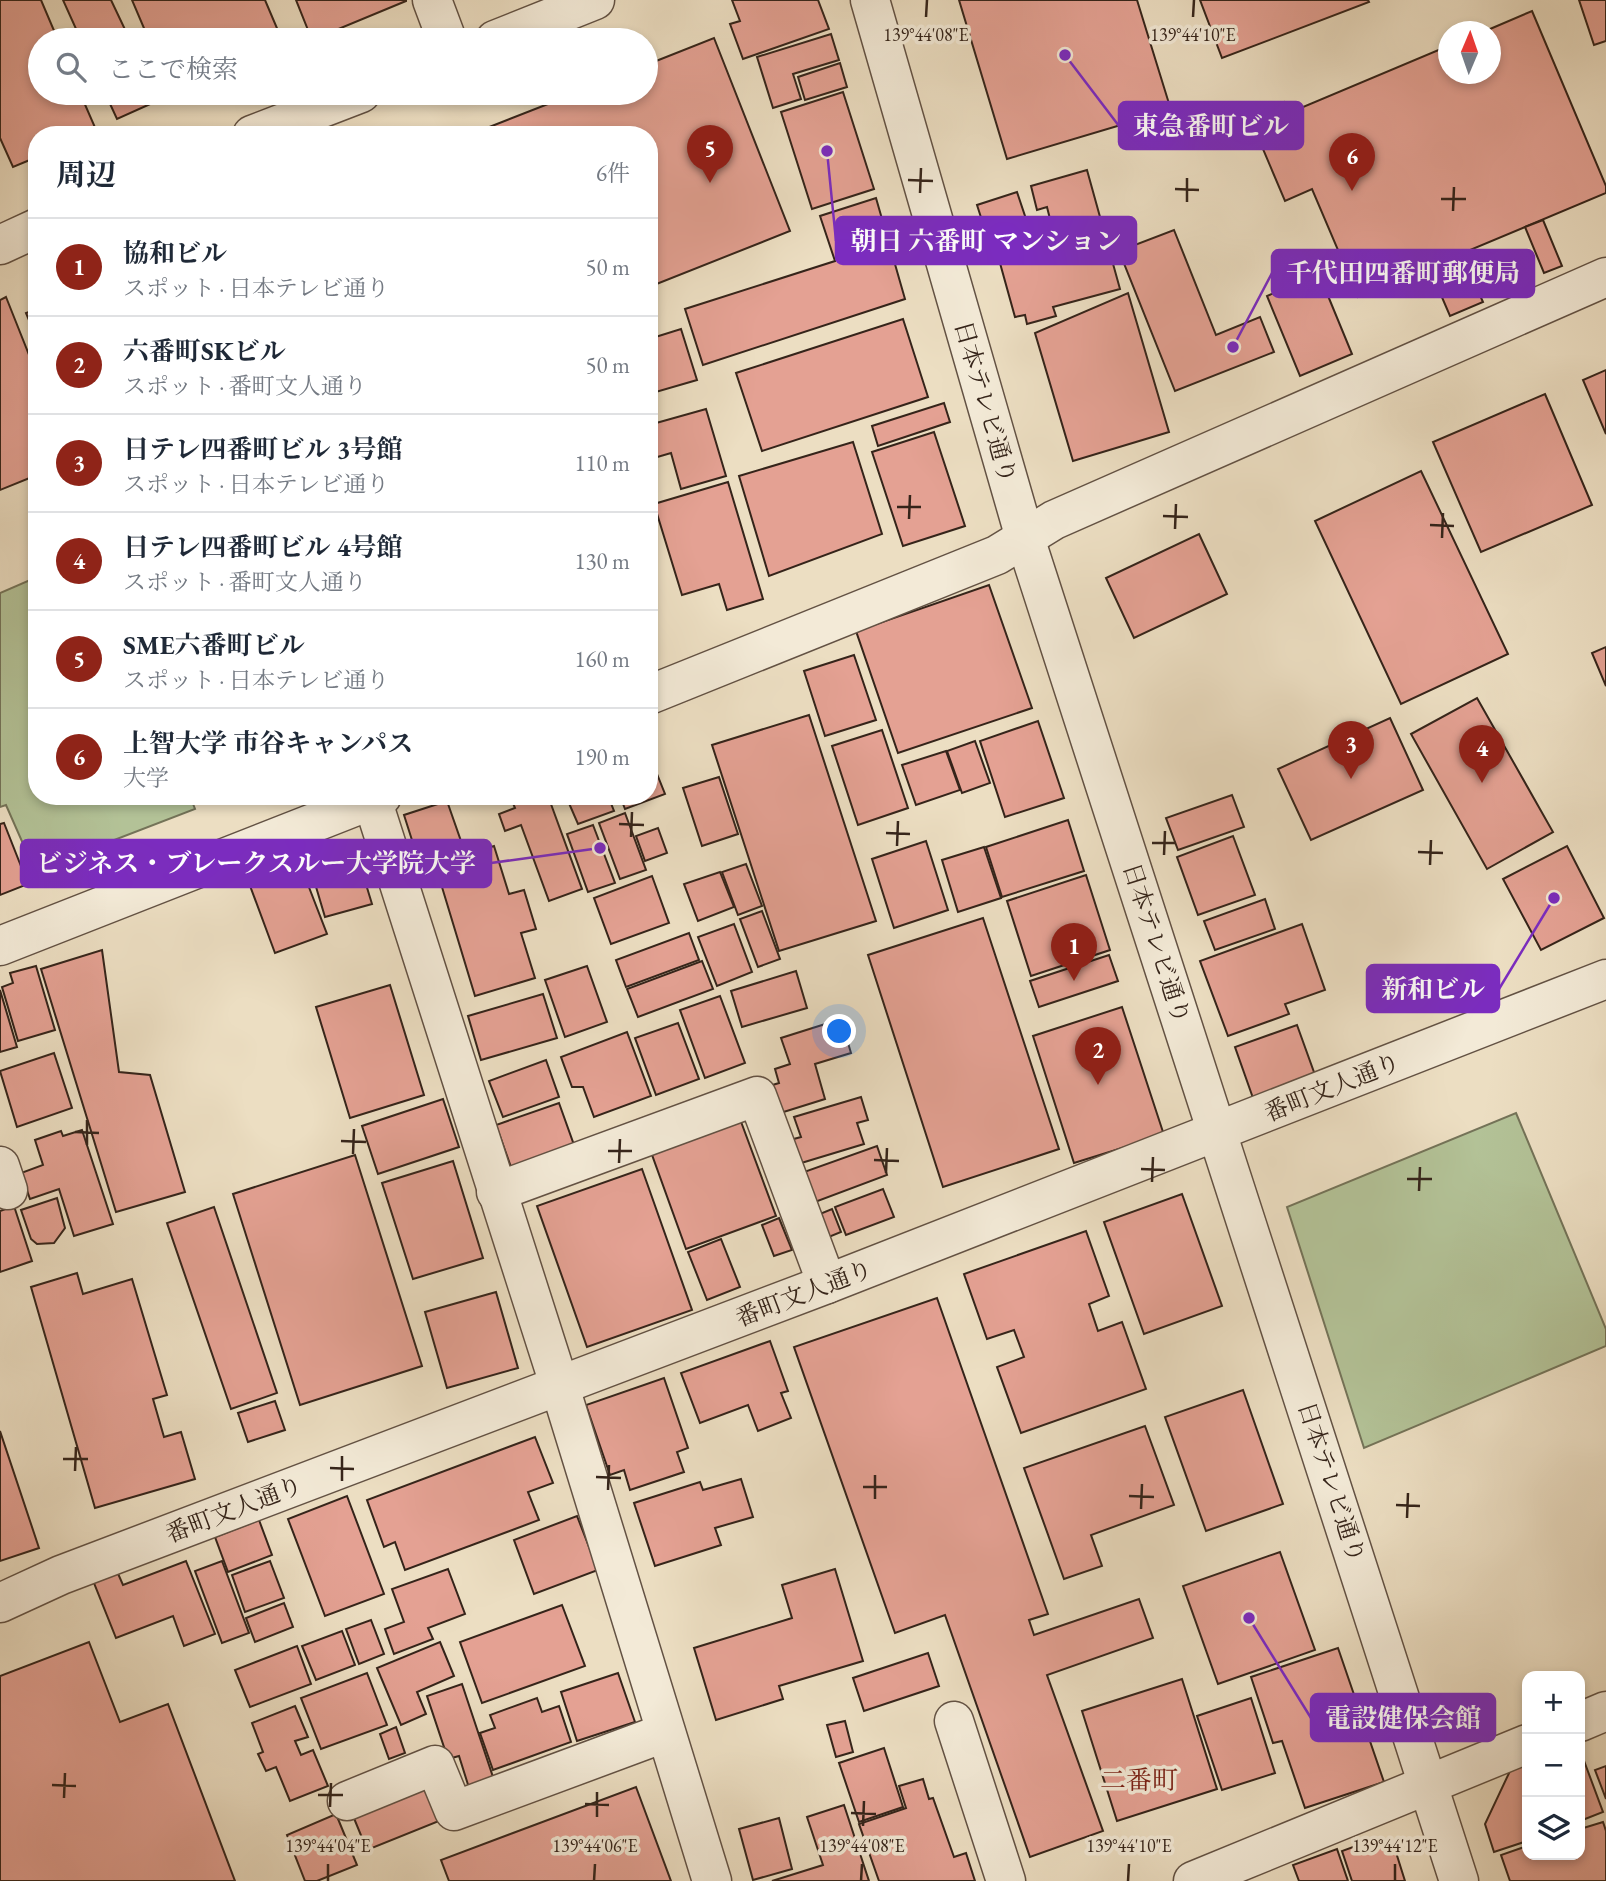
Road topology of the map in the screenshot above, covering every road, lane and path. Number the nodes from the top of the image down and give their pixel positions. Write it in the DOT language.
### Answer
graph roads {
  1 [pos="432,0"];
  2 [pos="595,0"];
  3 [pos="870,0"];
  4 [pos="442,28"];
  5 [pos="525,28"];
  6 [pos="330,105"];
  7 [pos="275,126"];
  8 [pos="28,232"];
  9 [pos="0,245"];
  10 [pos="1606,277"];
  11 [pos="1025,538"];
  12 [pos="658,691"];
  13 [pos="355,805"];
  14 [pos="377,805"];
  15 [pos="0,946"];
  16 [pos="1606,979"];
  17 [pos="1219,1132"];
  18 [pos="495,1192"];
  19 [pos="827,1284"];
  20 [pos="559,1384"];
  21 [pos="0,1603"];
  22 [pos="1606,1710"];
  23 [pos="1585,1720"];
  24 [pos="954,1721"];
  25 [pos="664,1733"];
  26 [pos="1522,1746"];
  27 [pos="1429,1784"];
  28 [pos="347,1801"];
  29 [pos="712,1881"];
  30 [pos="1006,1881"];
  31 [pos="1193,1881"];
  32 [pos="1459,1881"];
  1 -- 4 [label="street"];
  2 -- 5 [label="street"];
  3 -- 11 [label="street, 日本テレビ通り"];
  6 -- 7 [label="street"];
  8 -- 9 [label="street"];
  10 -- 11 [label="street"];
  11 -- 12 [label="street"];
  11 -- 17 [label="street, 日本テレビ通り"];
  13 -- 15 [label="street"];
  14 -- 18 [label="street"];
  16 -- 17 [label="street, 番町文人通り"];
  17 -- 19 [label="street, 番町文人通り"];
  17 -- 27 [label="street, 日本テレビ通り"];
  18 -- 19 [label="street"];
  18 -- 20 [label="street"];
  19 -- 20 [label="street, 番町文人通り"];
  20 -- 21 [label="street, 番町文人通り"];
  20 -- 25 [label="street"];
  22 -- 23 [label="street"];
  24 -- 30 [label="street"];
  25 -- 28 [label="street"];
  25 -- 29 [label="street"];
  26 -- 27 [label="street"];
  27 -- 31 [label="street"];
  27 -- 32 [label="street, 日本テレビ通り"];
}
